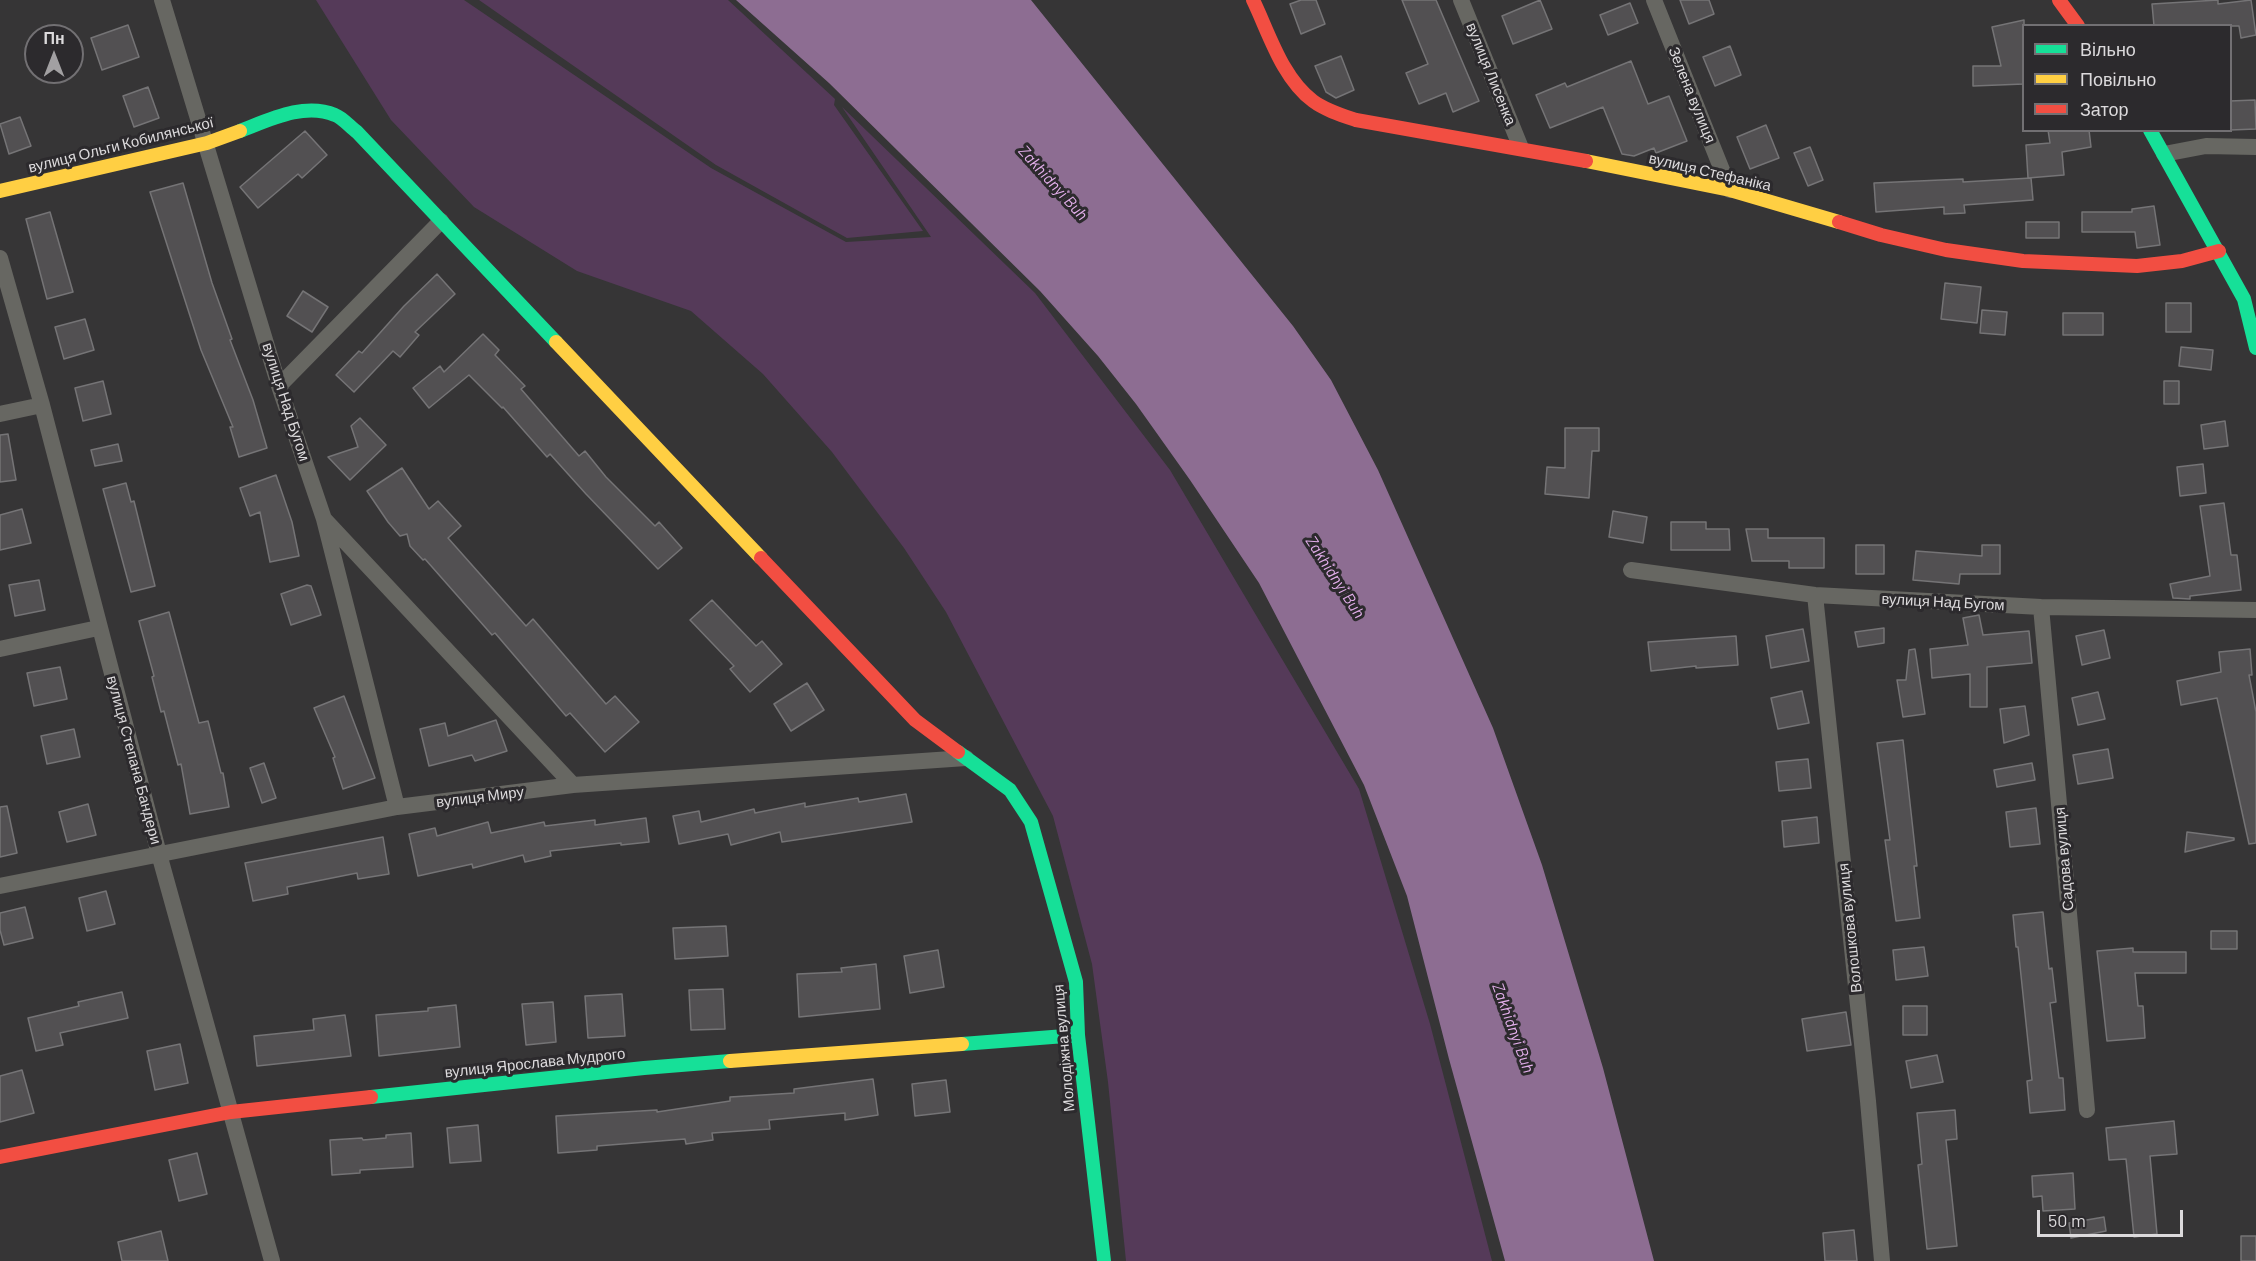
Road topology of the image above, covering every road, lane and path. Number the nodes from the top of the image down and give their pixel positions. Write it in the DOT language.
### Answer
graph roads {
  1 [pos="162,0"];
  2 [pos="1253,0"];
  3 [pos="1461,0"];
  4 [pos="1654,0"];
  5 [pos="2059,0"];
  6 [pos="2077,24"];
  7 [pos="2151,132"];
  8 [pos="207,143"];
  9 [pos="2256,147"];
  10 [pos="1521,148"];
  11 [pos="2164,154"];
  12 [pos="1731,190"];
  13 [pos="0,191"];
  14 [pos="441,221"];
  15 [pos="2219,251"];
  16 [pos="0,258"];
  17 [pos="2250,301"];
  18 [pos="2256,348"];
  19 [pos="279,386"];
  20 [pos="42,405"];
  21 [pos="0,414"];
  22 [pos="324,519"];
  23 [pos="1631,570"];
  24 [pos="1815,595"];
  25 [pos="2041,608"];
  26 [pos="2256,610"];
  27 [pos="98,628"];
  28 [pos="0,649"];
  29 [pos="966,758"];
  30 [pos="573,785"];
  31 [pos="397,807"];
  32 [pos="159,854"];
  33 [pos="0,886"];
  34 [pos="1078,1035"];
  35 [pos="2087,1110"];
  36 [pos="231,1112"];
  37 [pos="0,1157"];
  38 [pos="272,1261"];
  39 [pos="1104,1261"];
  40 [pos="1882,1261"];
  1 -- 8 [label="street, вулиця Над Бугом"];
  2 -- 10 [label="street, вулиця Стефаніка"];
  3 -- 10 [label="street, вулиця Лисенка"];
  4 -- 12 [label="street, Зелена вулиця"];
  5 -- 6 [label="street"];
  7 -- 11 [label="street"];
  8 -- 13 [label="street, вулиця Ольги Кобилянської"];
  8 -- 14 [label="street, вулиця Ольги Кобилянської"];
  8 -- 19 [label="street, вулиця Над Бугом"];
  9 -- 11 [label="street"];
  10 -- 12 [label="street, вулиця Стефаніка"];
  11 -- 15 [label="street"];
  12 -- 15 [label="street, вулиця Стефаніка"];
  14 -- 19 [label="street"];
  14 -- 29 [label="street, Молодіжна вулиця"];
  15 -- 17 [label="street"];
  16 -- 20 [label="street, вулиця Степана Бандери"];
  17 -- 18 [label="street"];
  19 -- 22 [label="street, вулиця Над Бугом"];
  20 -- 21 [label="street"];
  20 -- 27 [label="street, вулиця Степана Бандери"];
  22 -- 30 [label="street"];
  22 -- 31 [label="street, вулиця Над Бугом"];
  23 -- 24 [label="street, вулиця Над Бугом"];
  24 -- 25 [label="street, вулиця Над Бугом"];
  24 -- 40 [label="street, Волошкова вулиця"];
  25 -- 26 [label="street, вулиця Над Бугом"];
  25 -- 35 [label="street, Садова вулиця"];
  27 -- 28 [label="street"];
  27 -- 32 [label="street, вулиця Степана Бандери"];
  29 -- 30 [label="street, вулиця Миру"];
  29 -- 34 [label="street, Молодіжна вулиця"];
  30 -- 31 [label="street, вулиця Миру"];
  31 -- 32 [label="street, вулиця Миру"];
  32 -- 33 [label="street, вулиця Миру"];
  32 -- 36 [label="street, вулиця Степана Бандери"];
  34 -- 36 [label="street, вулиця Ярослава Мудрого"];
  34 -- 39 [label="street, Молодіжна вулиця"];
  36 -- 37 [label="street, вулиця Ярослава Мудрого"];
  36 -- 38 [label="street, вулиця Степана Бандери"];
}
